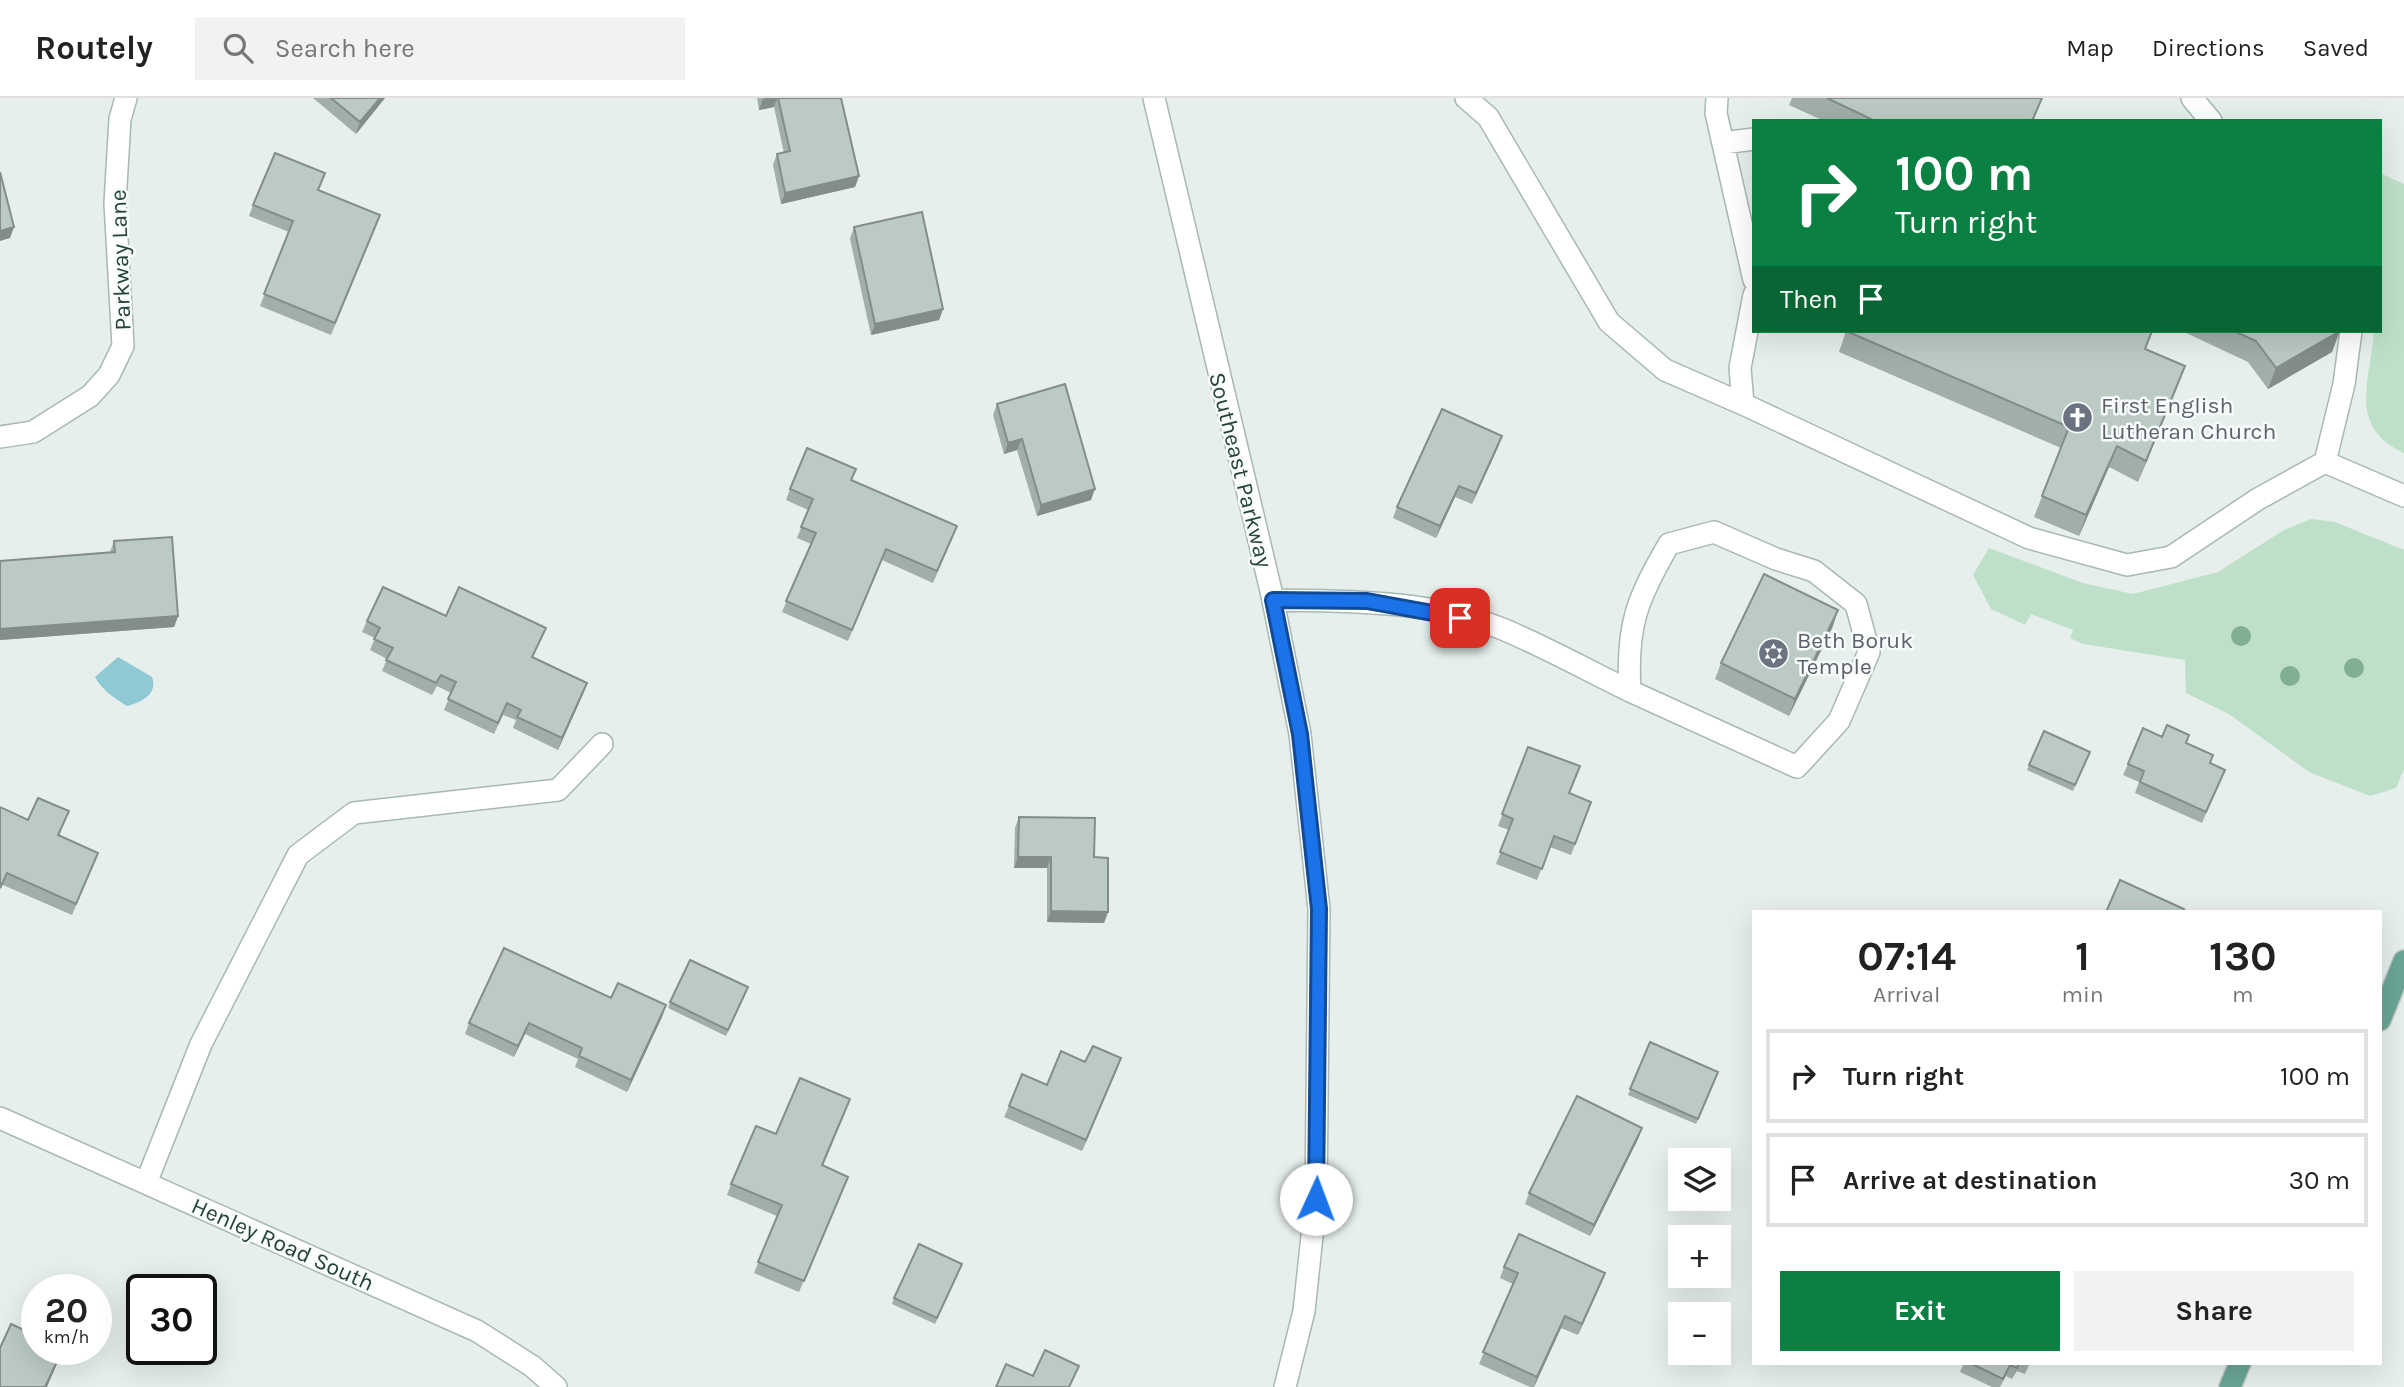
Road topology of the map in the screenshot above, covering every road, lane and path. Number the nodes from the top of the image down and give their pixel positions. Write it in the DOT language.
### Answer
graph roads {
  1 [pos="126,98"];
  2 [pos="1154,98"];
  3 [pos="1466,98"];
  4 [pos="1717,98"];
  5 [pos="2192,98"];
  6 [pos="2209,119"];
  7 [pos="1752,139"];
  8 [pos="1724,143"];
  9 [pos="1752,271"];
  10 [pos="1752,305"];
  11 [pos="2351,333"];
  12 [pos="1743,404"];
  13 [pos="0,437"];
  14 [pos="2325,463"];
  15 [pos="2404,496"];
  16 [pos="1273,600"];
  17 [pos="1630,691"];
  18 [pos="602,744"];
  19 [pos="2404,961"];
  20 [pos="2382,1015"];
  21 [pos="0,1118"];
  22 [pos="146,1183"];
  23 [pos="2239,1365"];
  24 [pos="556,1387"];
  25 [pos="1285,1387"];
  26 [pos="2230,1387"];
  1 -- 13 [label="street, Parkway Lane"];
  2 -- 16 [label="street, Southeast Parkway"];
  3 -- 12 [label="street"];
  4 -- 8 [label="street"];
  5 -- 6 [label="street"];
  7 -- 8 [label="street"];
  8 -- 9 [label="street"];
  10 -- 12 [label="street"];
  11 -- 14 [label="street"];
  12 -- 14 [label="street"];
  14 -- 15 [label="street"];
  16 -- 17 [label="street"];
  16 -- 25 [label="street, Southeast Parkway"];
  17 -- 17 [label="street"];
  18 -- 22 [label="street"];
  19 -- 20 [label="main road"];
  21 -- 22 [label="street, Henley Road South"];
  22 -- 24 [label="street, Henley Road South"];
  23 -- 26 [label="main road"];
}
